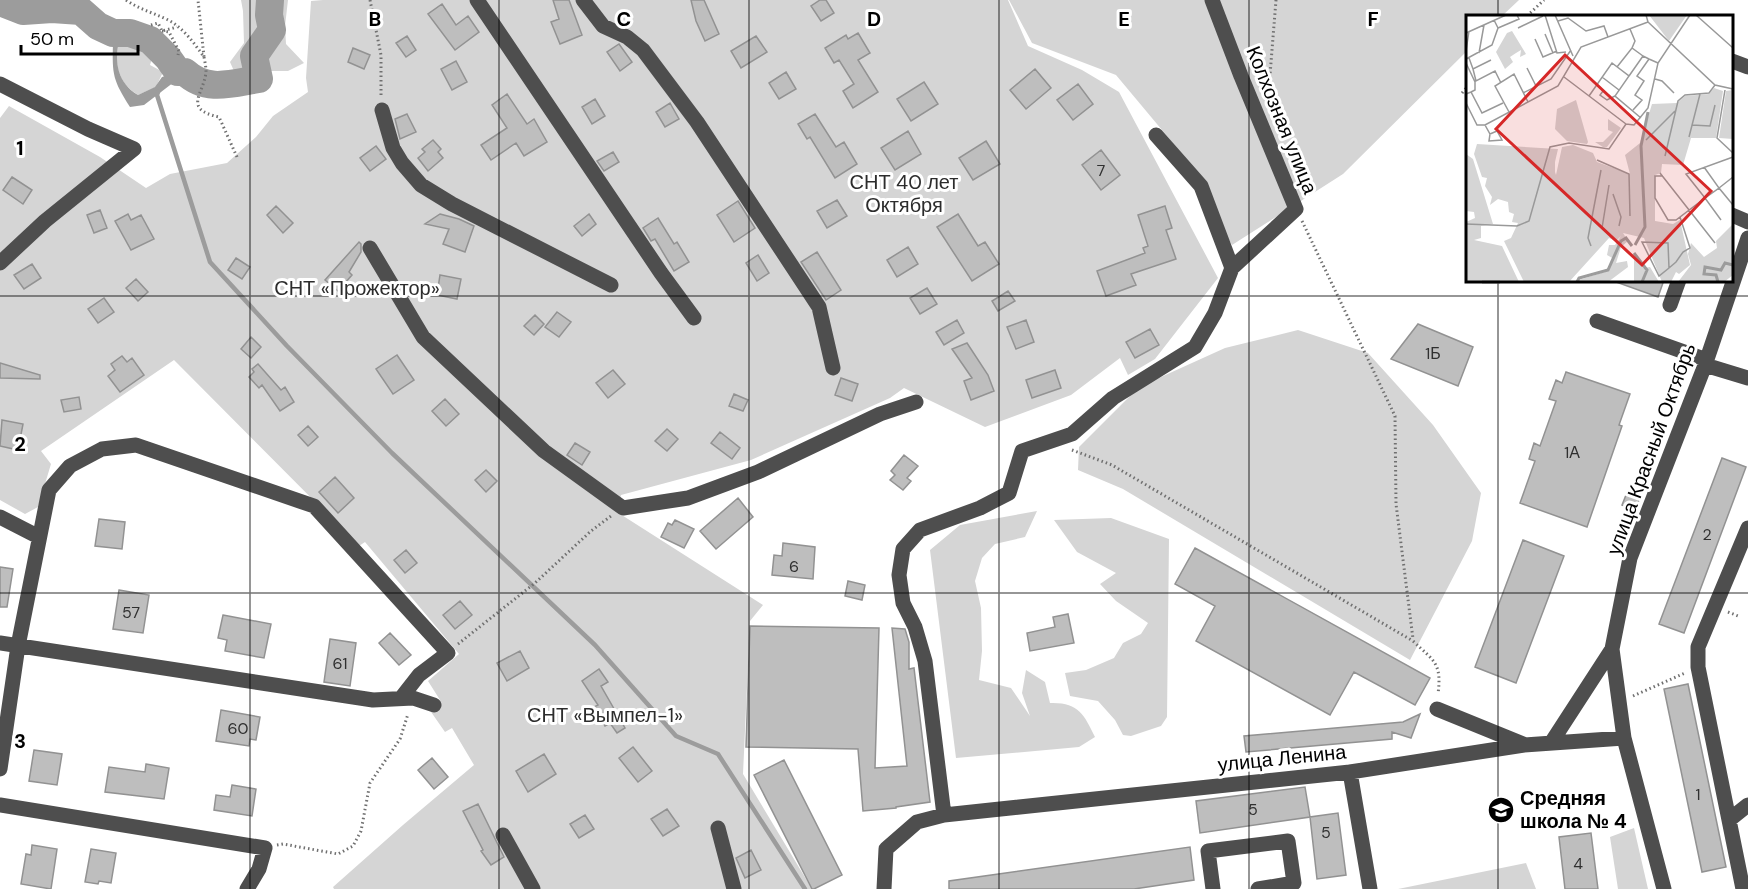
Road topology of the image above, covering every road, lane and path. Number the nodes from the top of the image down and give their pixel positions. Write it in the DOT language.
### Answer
graph roads {
  1 [pos="126,0"];
  2 [pos="198,0"];
  3 [pos="370,0"];
  4 [pos="477,0"];
  5 [pos="583,0"];
  6 [pos="1212,0"];
  7 [pos="1276,0"];
  8 [pos="1544,0"];
  9 [pos="1528,15"];
  10 [pos="151,25"];
  11 [pos="177,27"];
  12 [pos="162,31"];
  13 [pos="178,55"];
  14 [pos="204,57"];
  15 [pos="1733,62"];
  16 [pos="1748,67"];
  17 [pos="0,84"];
  18 [pos="1466,87"];
  19 [pos="1462,93"];
  20 [pos="1268,100"];
  21 [pos="381,110"];
  22 [pos="1156,135"];
  23 [pos="237,157"];
  24 [pos="1296,208"];
  25 [pos="1733,217"];
  26 [pos="1748,222"];
  27 [pos="1748,238"];
  28 [pos="370,248"];
  29 [pos="0,263"];
  30 [pos="1232,268"];
  31 [pos="1678,282"];
  32 [pos="611,285"];
  33 [pos="1670,305"];
  34 [pos="694,318"];
  35 [pos="1597,321"];
  36 [pos="1706,363"];
  37 [pos="833,368"];
  38 [pos="1748,378"];
  39 [pos="916,402"];
  40 [pos="1066,448"];
  41 [pos="622,508"];
  42 [pos="0,517"];
  43 [pos="1748,528"];
  44 [pos="39,537"];
  45 [pos="1413,641"];
  46 [pos="0,643"];
  47 [pos="18,646"];
  48 [pos="1612,648"];
  49 [pos="448,653"];
  50 [pos="1698,667"];
  51 [pos="407,698"];
  52 [pos="1618,703"];
  53 [pos="434,705"];
  54 [pos="1437,709"];
  55 [pos="1624,738"];
  56 [pos="1551,743"];
  57 [pos="1524,745"];
  58 [pos="0,768"];
  59 [pos="1350,772"];
  60 [pos="0,805"];
  61 [pos="1748,805"];
  62 [pos="944,815"];
  63 [pos="1729,820"];
  64 [pos="718,828"];
  65 [pos="502,835"];
  66 [pos="265,848"];
  67 [pos="247,889"];
  68 [pos="533,889"];
  69 [pos="734,889"];
  70 [pos="884,889"];
  71 [pos="1213,889"];
  72 [pos="1258,889"];
  73 [pos="1370,889"];
  74 [pos="1664,889"];
  75 [pos="1743,889"];
  1 -- 11 [label="path"];
  2 -- 14 [label="path"];
  3 -- 21 [label="path"];
  4 -- 34 [label="street"];
  5 -- 37 [label="street"];
  6 -- 24 [label="street, Колхозная улица"];
  7 -- 20 [label="path"];
  8 -- 9 [label="path"];
  10 -- 12 [label="path"];
  11 -- 12 [label="path"];
  11 -- 14 [label="path"];
  12 -- 13 [label="path"];
  14 -- 23 [label="path"];
  15 -- 16 [label="street"];
  17 -- 29 [label="street"];
  18 -- 19 [label="path"];
  21 -- 32 [label="street"];
  22 -- 30 [label="street"];
  24 -- 30 [label="street, Колхозная улица"];
  24 -- 45 [label="path"];
  25 -- 26 [label="street"];
  27 -- 36 [label="street, улица Красный Октябрь"];
  28 -- 41 [label="street"];
  30 -- 62 [label="street"];
  31 -- 33 [label="street"];
  35 -- 36 [label="street"];
  36 -- 38 [label="street"];
  36 -- 48 [label="street, улица Красный Октябрь"];
  39 -- 41 [label="street"];
  40 -- 45 [label="path"];
  41 -- 49 [label="path"];
  42 -- 44 [label="street"];
  43 -- 50 [label="street"];
  44 -- 47 [label="street"];
  44 -- 49 [label="street"];
  45 -- 54 [label="path"];
  46 -- 47 [label="street"];
  47 -- 51 [label="street"];
  47 -- 58 [label="street"];
  48 -- 52 [label="street, улица Красный Октябрь"];
  48 -- 56 [label="street"];
  49 -- 51 [label="street"];
  50 -- 52 [label="path"];
  50 -- 63 [label="street"];
  51 -- 53 [label="street"];
  51 -- 66 [label="path"];
  52 -- 55 [label="street, улица Красный Октябрь"];
  54 -- 57 [label="street"];
  55 -- 56 [label="street, улица Ленина"];
  55 -- 74 [label="street, улица Красный Октябрь"];
  56 -- 57 [label="street, улица Ленина"];
  57 -- 59 [label="street, улица Ленина"];
  59 -- 62 [label="street, улица Ленина"];
  59 -- 73 [label="street"];
  60 -- 66 [label="street"];
  61 -- 63 [label="street"];
  62 -- 70 [label="street, улица Ленина"];
  63 -- 75 [label="street"];
  64 -- 69 [label="street"];
  65 -- 68 [label="street"];
  66 -- 67 [label="street"];
  71 -- 72 [label="street"];
}
